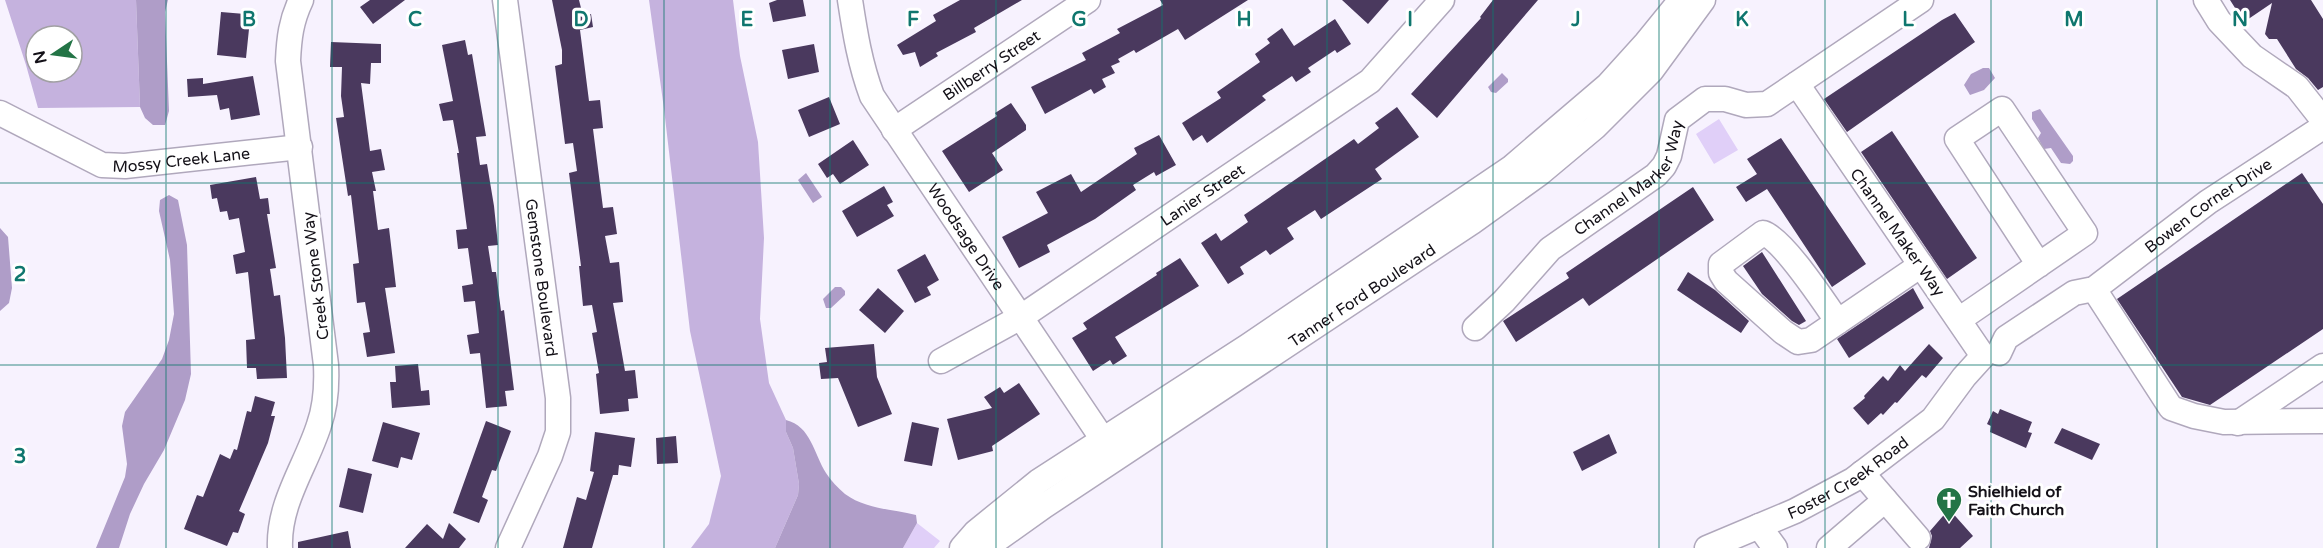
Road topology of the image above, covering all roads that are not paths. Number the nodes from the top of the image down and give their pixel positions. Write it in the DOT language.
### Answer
graph roads {
  1 [pos="301,0"];
  2 [pos="506,0"];
  3 [pos="850,0"];
  4 [pos="1088,0"];
  5 [pos="1442,0"];
  6 [pos="1681,0"];
  7 [pos="1703,0"];
  8 [pos="1921,0"];
  9 [pos="2206,0"];
  10 [pos="1797,84"];
  11 [pos="0,113"];
  12 [pos="2323,120"];
  13 [pos="2323,127"];
  14 [pos="894,130"];
  15 [pos="300,147"];
  16 [pos="1921,265"];
  17 [pos="2039,265"];
  18 [pos="2094,289"];
  19 [pos="1021,317"];
  20 [pos="1959,319"];
  21 [pos="1838,322"];
  22 [pos="1475,328"];
  23 [pos="1991,354"];
  24 [pos="941,360"];
  25 [pos="2323,366"];
  26 [pos="2323,422"];
  27 [pos="2238,423"];
  28 [pos="1110,449"];
  29 [pos="1862,473"];
  30 [pos="1885,500"];
  31 [pos="1759,526"];
  32 [pos="1918,538"];
  33 [pos="280,548"];
  34 [pos="508,548"];
  35 [pos="962,548"];
  36 [pos="985,548"];
  37 [pos="1707,548"];
  38 [pos="1775,548"];
  39 [pos="1829,548"];
  1 -- 15 [label="street, Creek Stone Way"];
  2 -- 34 [label="street, Gemstone Boulevard"];
  3 -- 14 [label="street, Woodsage Drive"];
  4 -- 14 [label="street, Billberry Street"];
  5 -- 19 [label="street, Lanier Street"];
  6 -- 28 [label="street, Tanner Ford Boulevard"];
  7 -- 28 [label="street, Tanner Ford Boulevard"];
  8 -- 10 [label="street, Channel Marker Way"];
  9 -- 12 [label="street"];
  10 -- 16 [label="street, Channel Maker Way"];
  10 -- 22 [label="street, Channel Marker Way"];
  11 -- 15 [label="street, Mossy Creek Lane"];
  13 -- 18 [label="street, Bowen Corner Drive"];
  14 -- 19 [label="street, Woodsage Drive"];
  15 -- 33 [label="street, Creek Stone Way"];
  16 -- 20 [label="street, Channel Maker Way"];
  16 -- 21 [label="street"];
  17 -- 17 [label="street"];
  17 -- 20 [label="street"];
  18 -- 23 [label="street, Bowen Corner Drive"];
  18 -- 27 [label="street"];
  19 -- 24 [label="street, Lanier Street"];
  19 -- 28 [label="street, Woodsage Drive"];
  20 -- 23 [label="street, Channel Maker Way"];
  21 -- 21 [label="street"];
  23 -- 29 [label="street, Foster Creek Road"];
  25 -- 27 [label="street"];
  26 -- 27 [label="street"];
  28 -- 35 [label="street, Tanner Ford Boulevard"];
  28 -- 36 [label="street, Tanner Ford Boulevard"];
  29 -- 30 [label="street"];
  29 -- 31 [label="street, Foster Creek Road"];
  30 -- 32 [label="street"];
  30 -- 39 [label="street"];
  31 -- 37 [label="street, Foster Creek Road"];
  31 -- 38 [label="street"];
}
